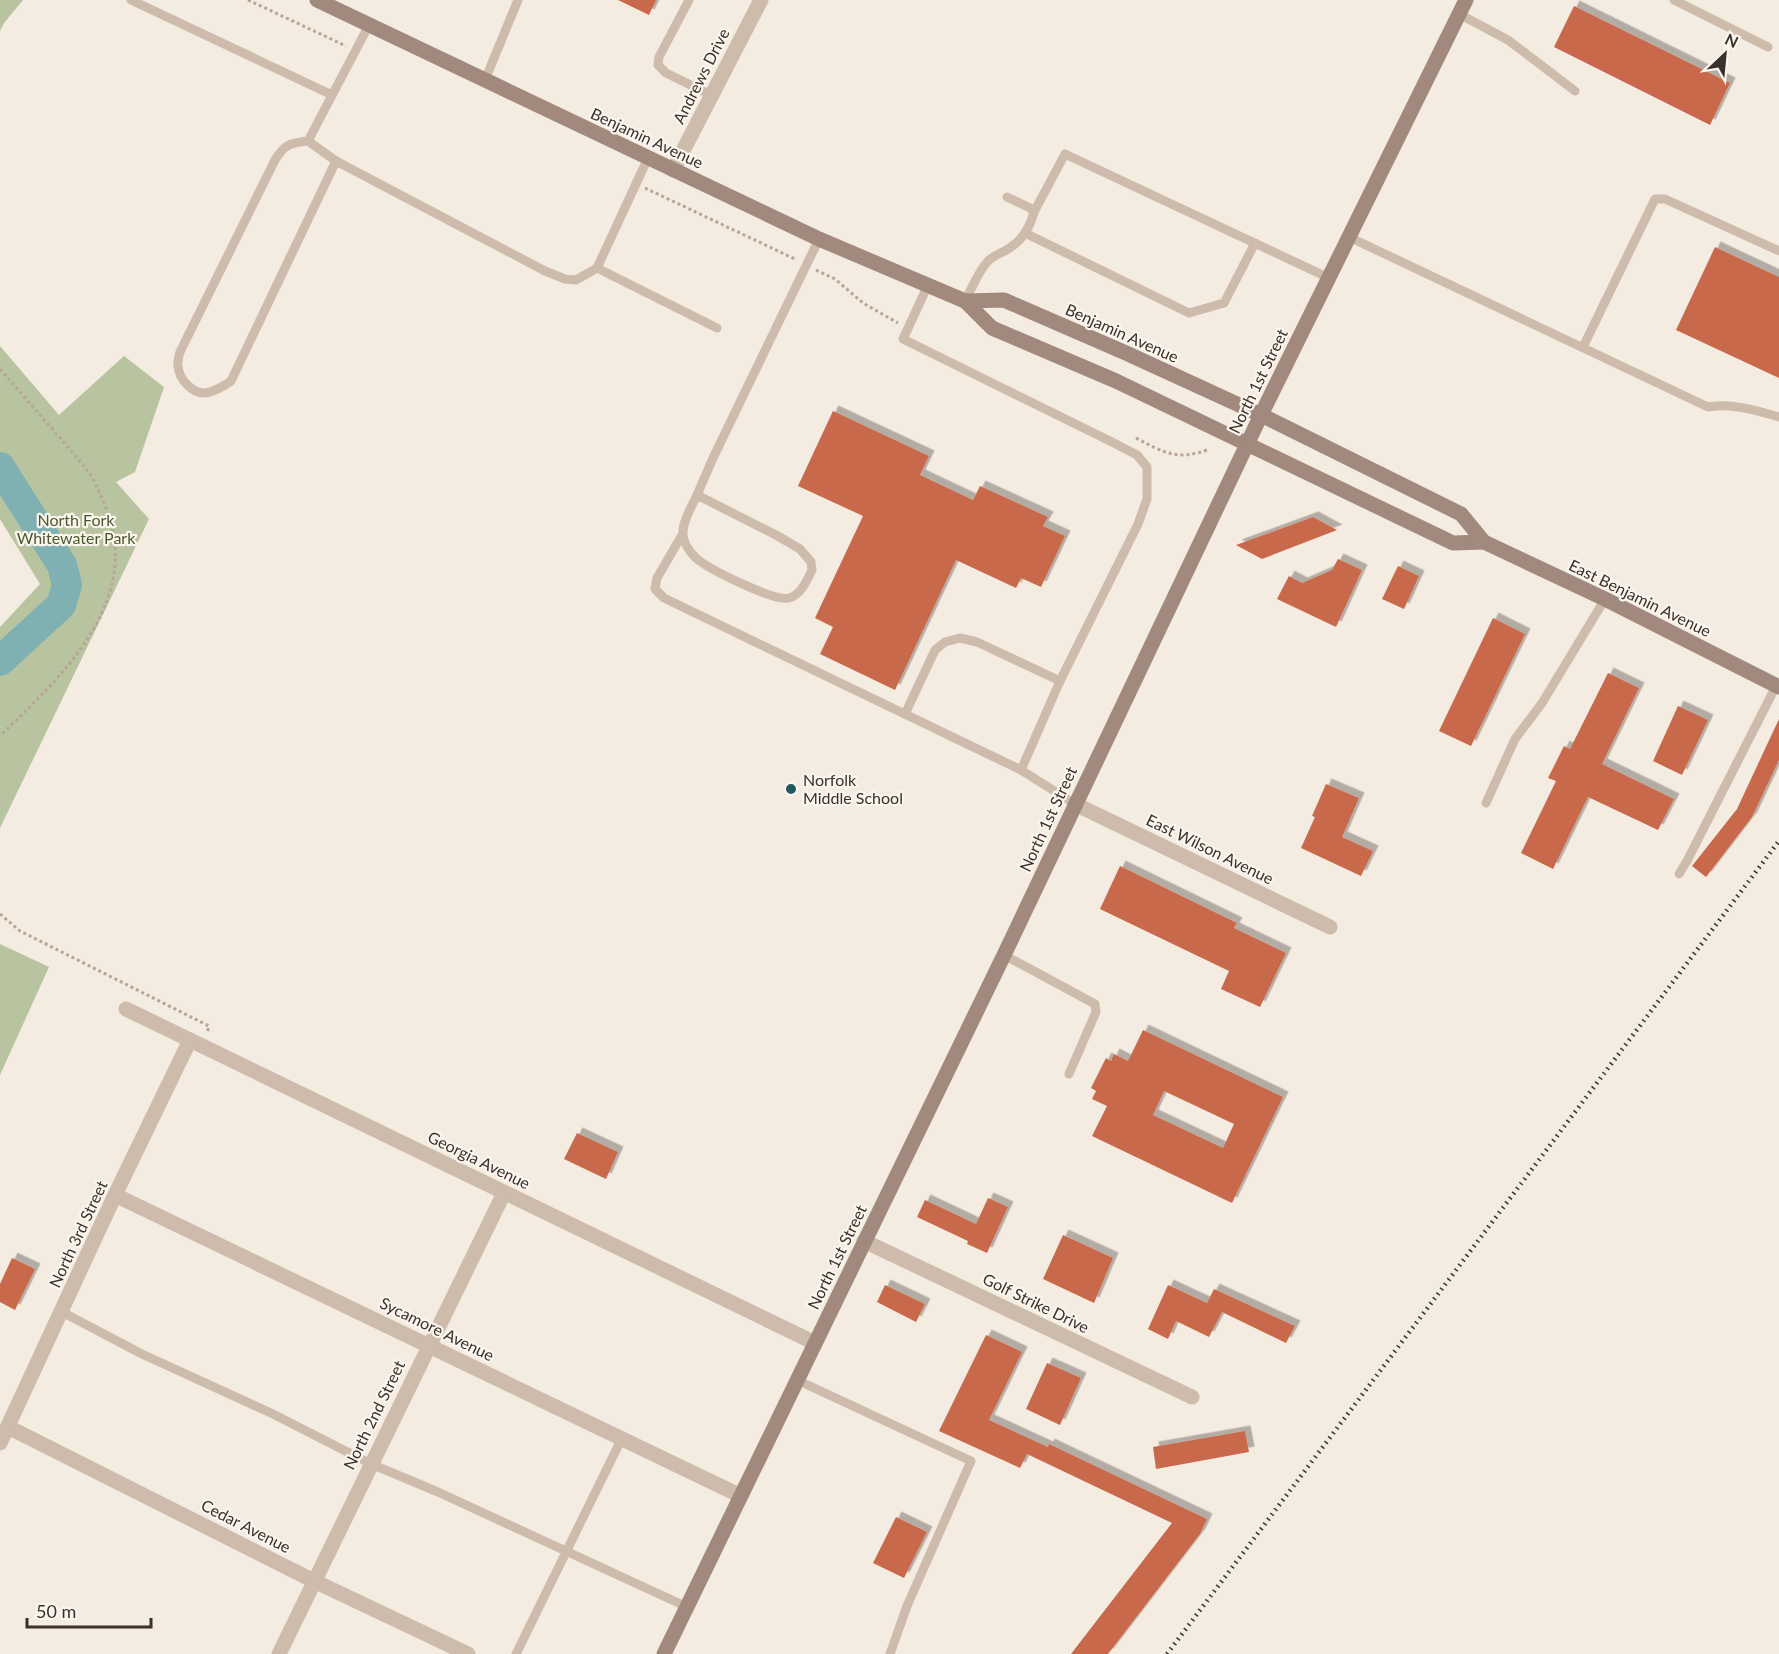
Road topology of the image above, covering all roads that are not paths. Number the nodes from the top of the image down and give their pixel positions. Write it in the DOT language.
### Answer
graph roads {
  1 [pos="131,0"];
  2 [pos="317,0"];
  3 [pos="518,0"];
  4 [pos="689,0"];
  5 [pos="759,0"];
  6 [pos="1466,0"];
  7 [pos="1674,0"];
  8 [pos="1459,14"];
  9 [pos="369,25"];
  10 [pos="1768,46"];
  11 [pos="485,80"];
  12 [pos="1575,91"];
  13 [pos="333,95"];
  14 [pos="711,95"];
  15 [pos="308,141"];
  16 [pos="648,158"];
  17 [pos="336,161"];
  18 [pos="673,170"];
  19 [pos="1007,197"];
  20 [pos="1034,212"];
  21 [pos="1024,233"];
  22 [pos="1349,237"];
  23 [pos="819,238"];
  24 [pos="1255,243"];
  25 [pos="1779,251"];
  26 [pos="597,268"];
  27 [pos="1329,278"];
  28 [pos="928,285"];
  29 [pos="965,302"];
  30 [pos="717,328"];
  31 [pos="1583,348"];
  32 [pos="1261,415"];
  33 [pos="1779,417"];
  34 [pos="1247,444"];
  35 [pos="697,495"];
  36 [pos="682,535"];
  37 [pos="1484,542"];
  38 [pos="1605,599"];
  39 [pos="1060,681"];
  40 [pos="1778,687"];
  41 [pos="905,714"];
  42 [pos="1021,770"];
  43 [pos="1486,803"];
  44 [pos="1075,804"];
  45 [pos="1678,874"];
  46 [pos="1330,927"];
  47 [pos="1004,955"];
  48 [pos="126,1009"];
  49 [pos="196,1043"];
  50 [pos="1069,1074"];
  51 [pos="504,1192"];
  52 [pos="116,1195"];
  53 [pos="864,1241"];
  54 [pos="62,1312"];
  55 [pos="815,1343"];
  56 [pos="429,1345"];
  57 [pos="798,1380"];
  58 [pos="1192,1397"];
  59 [pos="8,1427"];
  60 [pos="622,1438"];
  61 [pos="0,1443"];
  62 [pos="371,1464"];
  63 [pos="741,1496"];
  64 [pos="565,1552"];
  65 [pos="314,1581"];
  66 [pos="687,1607"];
  67 [pos="279,1654"];
  68 [pos="468,1654"];
  69 [pos="516,1654"];
  70 [pos="664,1654"];
  71 [pos="891,1654"];
  1 -- 13 [label="lane"];
  2 -- 9 [label="main road, Benjamin Avenue"];
  3 -- 11 [label="lane"];
  4 -- 14 [label="lane"];
  5 -- 14 [label="street, Andrews Drive"];
  6 -- 8 [label="main road, North 1st Street"];
  7 -- 10 [label="lane"];
  8 -- 12 [label="lane"];
  8 -- 22 [label="main road, North 1st Street"];
  9 -- 11 [label="main road, Benjamin Avenue"];
  9 -- 13 [label="lane"];
  11 -- 16 [label="main road, Benjamin Avenue"];
  13 -- 15 [label="lane"];
  14 -- 18 [label="street, Andrews Drive"];
  15 -- 17 [label="lane"];
  15 -- 17 [label="lane"];
  16 -- 18 [label="main road, Benjamin Avenue"];
  16 -- 26 [label="lane"];
  17 -- 26 [label="lane"];
  18 -- 23 [label="main road, Benjamin Avenue"];
  19 -- 20 [label="lane"];
  20 -- 21 [label="lane"];
  20 -- 24 [label="lane"];
  21 -- 24 [label="lane"];
  21 -- 29 [label="lane"];
  22 -- 27 [label="main road, North 1st Street"];
  22 -- 31 [label="lane"];
  23 -- 28 [label="main road, Benjamin Avenue"];
  23 -- 35 [label="lane"];
  24 -- 27 [label="lane"];
  25 -- 31 [label="lane"];
  26 -- 30 [label="lane"];
  27 -- 32 [label="main road, North 1st Street"];
  28 -- 29 [label="main road, Benjamin Avenue"];
  28 -- 39 [label="lane"];
  29 -- 32 [label="main road, Benjamin Avenue"];
  29 -- 34 [label="main road, Benjamin Avenue"];
  31 -- 33 [label="lane"];
  32 -- 34 [label="main road, North 1st Street"];
  32 -- 37 [label="main road, East Benjamin Avenue"];
  34 -- 37 [label="main road, East Benjamin Avenue"];
  34 -- 44 [label="main road, North 1st Street"];
  35 -- 36 [label="lane"];
  35 -- 36 [label="lane"];
  36 -- 41 [label="lane"];
  37 -- 38 [label="main road, East Benjamin Avenue"];
  38 -- 40 [label="main road, East Benjamin Avenue"];
  38 -- 43 [label="lane"];
  39 -- 41 [label="lane"];
  39 -- 42 [label="lane"];
  40 -- 45 [label="lane"];
  41 -- 42 [label="lane"];
  42 -- 44 [label="lane"];
  44 -- 46 [label="street, East Wilson Avenue"];
  44 -- 47 [label="main road, North 1st Street"];
  47 -- 50 [label="lane"];
  47 -- 53 [label="main road, North 1st Street"];
  48 -- 49 [label="street, Georgia Avenue"];
  49 -- 51 [label="street, Georgia Avenue"];
  49 -- 52 [label="street, North 3rd Street"];
  51 -- 55 [label="street, Georgia Avenue"];
  51 -- 56 [label="street, North 2nd Street"];
  52 -- 54 [label="street, North 3rd Street"];
  52 -- 56 [label="street, Sycamore Avenue"];
  53 -- 55 [label="main road, North 1st Street"];
  53 -- 58 [label="street, Golf Strike Drive"];
  54 -- 59 [label="street, North 3rd Street"];
  54 -- 62 [label="lane"];
  55 -- 57 [label="main road, North 1st Street"];
  56 -- 60 [label="street, Sycamore Avenue"];
  56 -- 62 [label="street, North 2nd Street"];
  57 -- 63 [label="main road, North 1st Street"];
  57 -- 71 [label="lane"];
  59 -- 61 [label="street, North 3rd Street"];
  59 -- 65 [label="street, Cedar Avenue"];
  60 -- 63 [label="street, Sycamore Avenue"];
  60 -- 64 [label="lane"];
  62 -- 64 [label="lane"];
  62 -- 65 [label="street, North 2nd Street"];
  63 -- 66 [label="main road, North 1st Street"];
  64 -- 66 [label="lane"];
  64 -- 69 [label="lane"];
  65 -- 67 [label="street, North 2nd Street"];
  65 -- 68 [label="street, Cedar Avenue"];
  66 -- 70 [label="main road, North 1st Street"];
}
